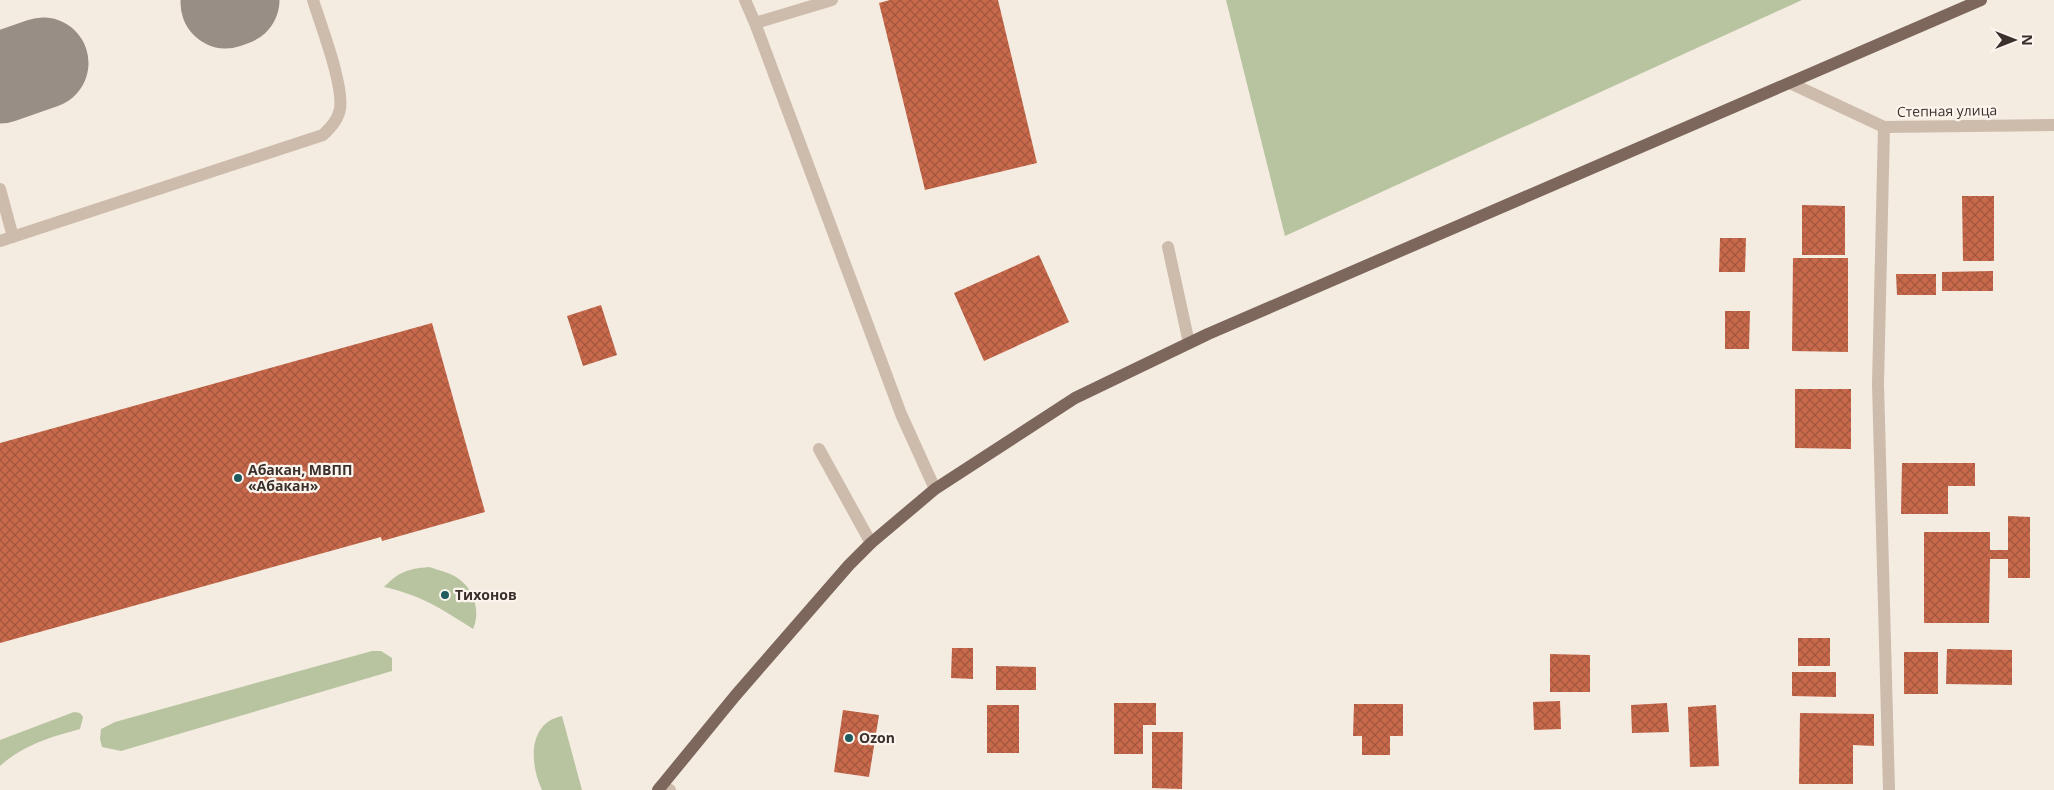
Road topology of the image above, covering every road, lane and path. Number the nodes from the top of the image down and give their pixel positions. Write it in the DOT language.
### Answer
graph roads {
  1 [pos="313,0"];
  2 [pos="745,0"];
  3 [pos="832,0"];
  4 [pos="1980,0"];
  5 [pos="755,23"];
  6 [pos="1790,83"];
  7 [pos="2054,125"];
  8 [pos="1884,127"];
  9 [pos="0,189"];
  10 [pos="13,237"];
  11 [pos="0,241"];
  12 [pos="1168,248"];
  13 [pos="1189,342"];
  14 [pos="819,449"];
  15 [pos="935,489"];
  16 [pos="871,543"];
  17 [pos="663,789"];
  18 [pos="1889,790"];
  1 -- 10 [label="street"];
  2 -- 5 [label="street"];
  3 -- 5 [label="street"];
  4 -- 6 [label="main road"];
  5 -- 15 [label="street"];
  6 -- 8 [label="street, Степная улица"];
  6 -- 13 [label="main road"];
  7 -- 8 [label="street, Степная улица"];
  8 -- 18 [label="street"];
  9 -- 10 [label="street"];
  10 -- 11 [label="street"];
  12 -- 13 [label="street"];
  13 -- 15 [label="main road"];
  14 -- 16 [label="street"];
  15 -- 16 [label="main road"];
  16 -- 17 [label="main road"];
}
